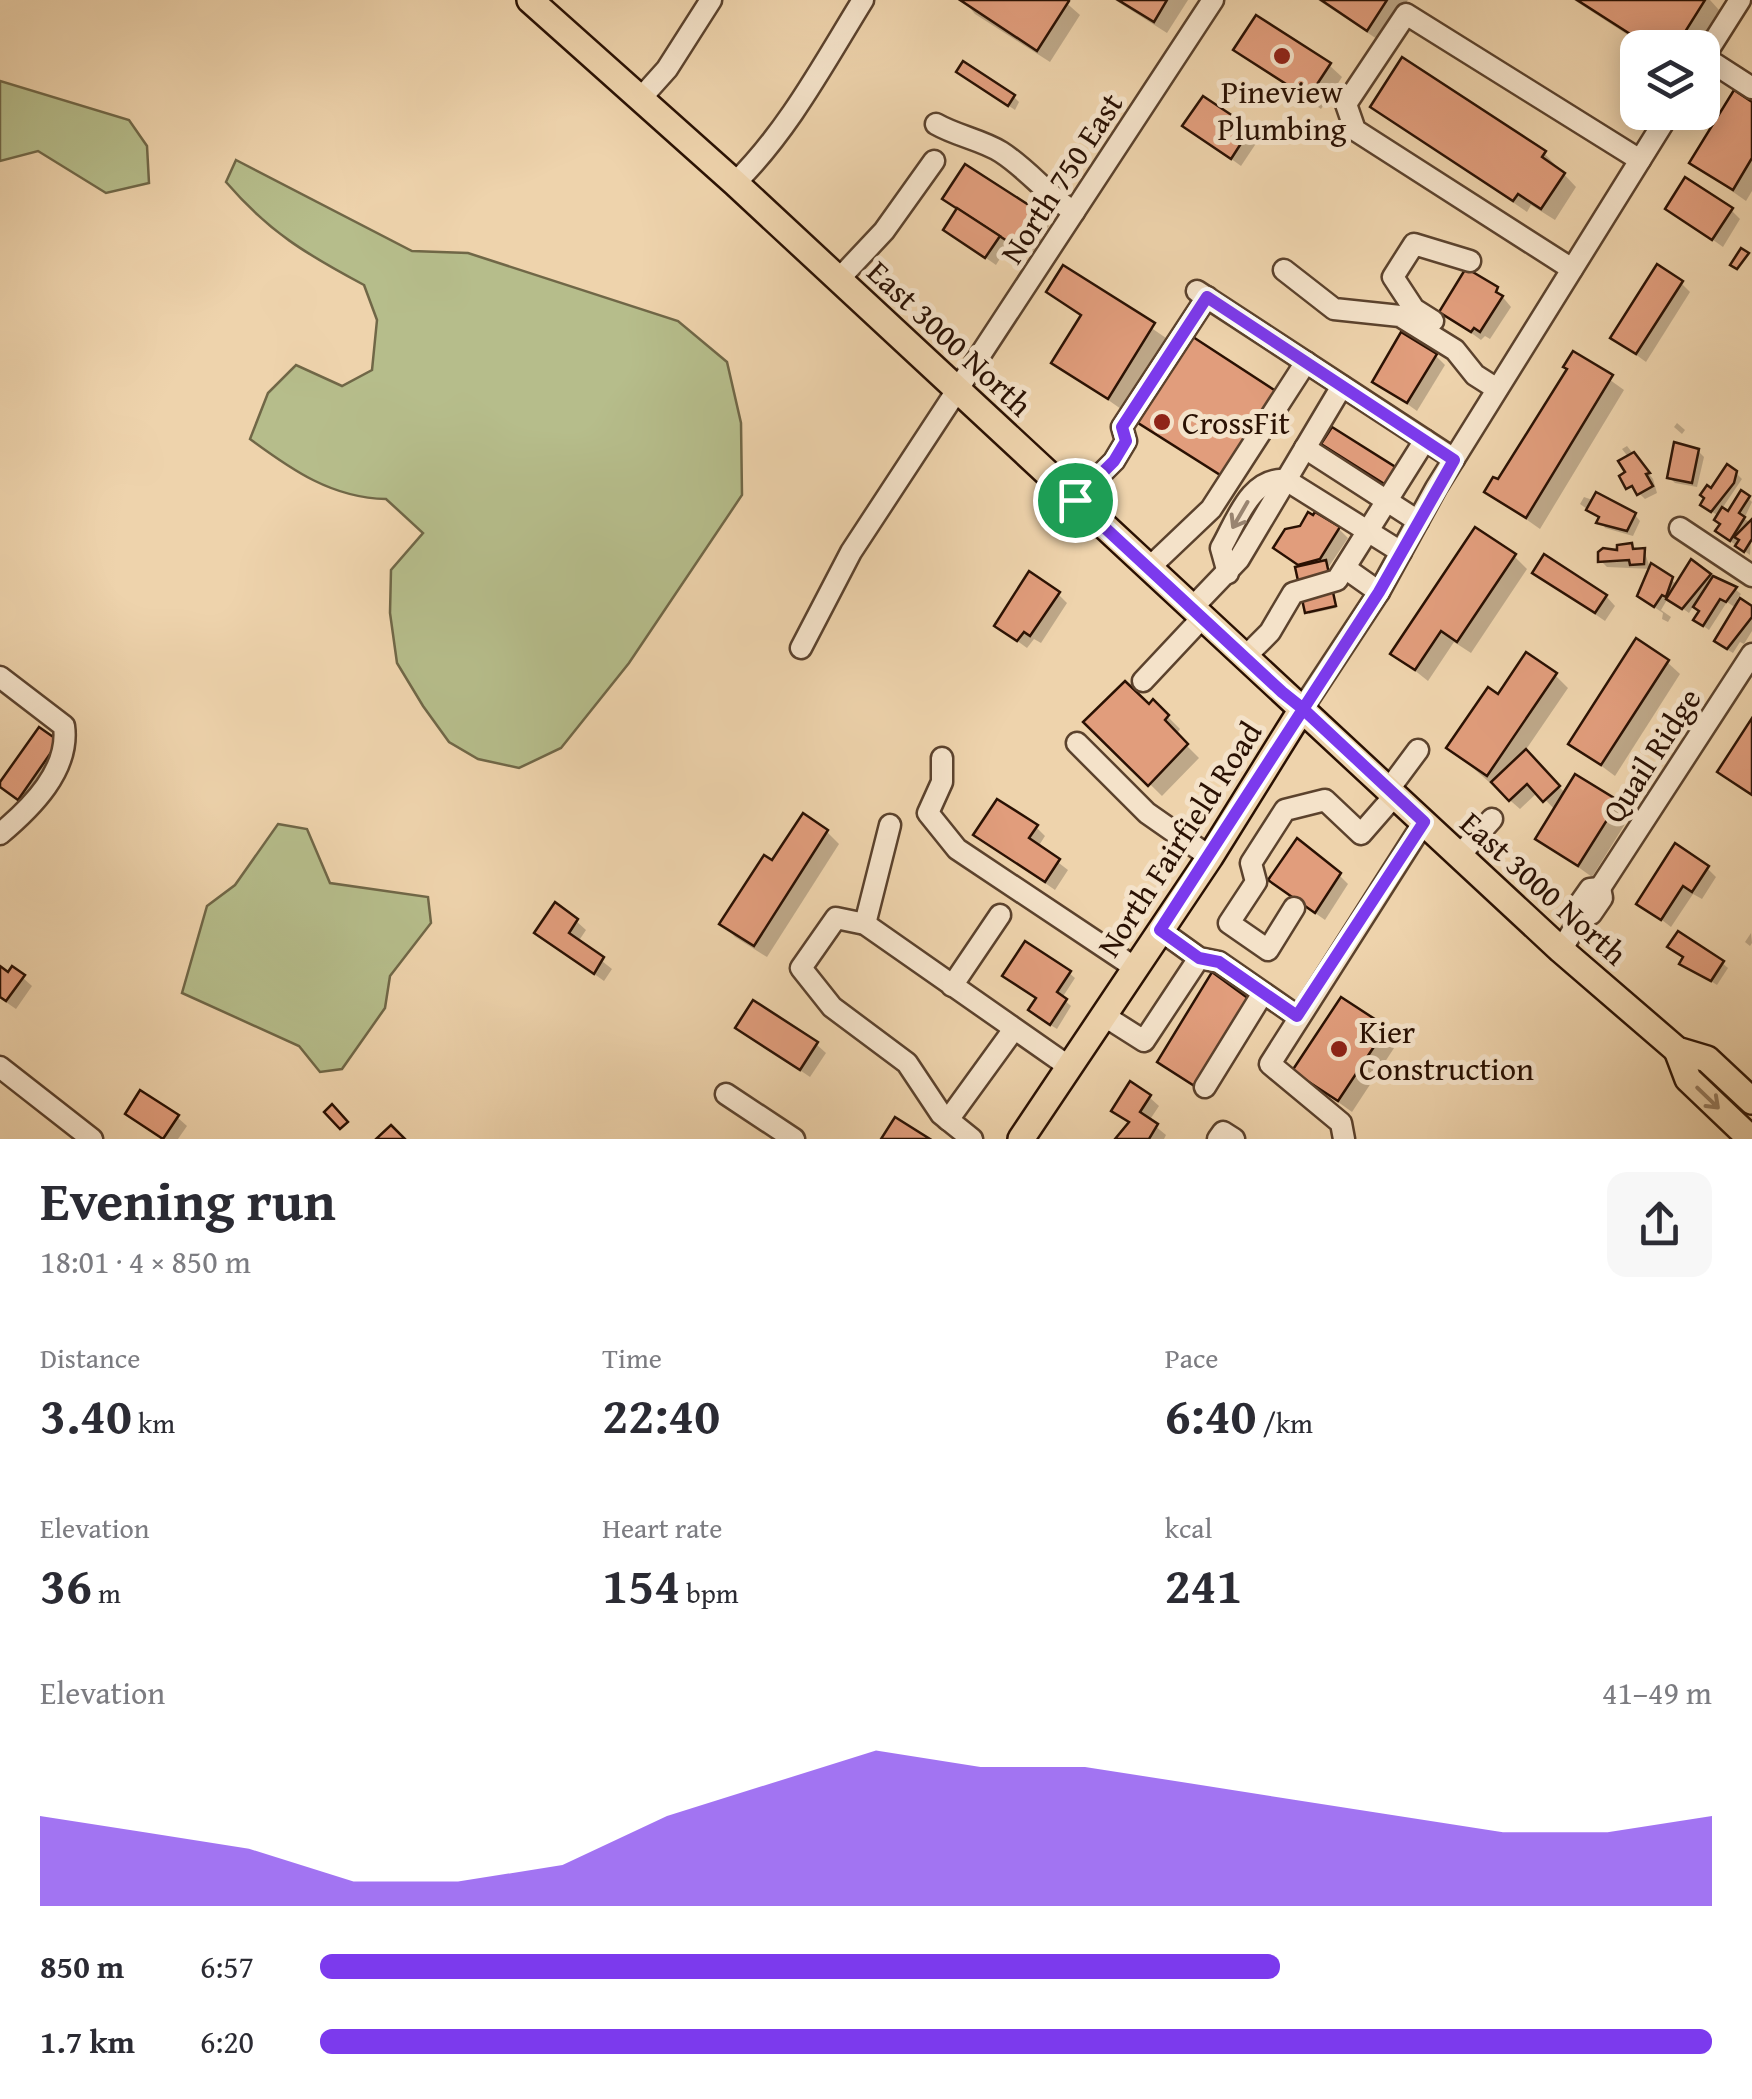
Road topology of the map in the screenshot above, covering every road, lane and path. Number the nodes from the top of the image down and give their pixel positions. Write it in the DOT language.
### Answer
graph roads {
  1 [pos="530,0"];
  2 [pos="711,0"];
  3 [pos="863,0"];
  4 [pos="1213,0"];
  5 [pos="1740,0"];
  6 [pos="1720,33"];
  7 [pos="1720,69"];
  8 [pos="1752,88"];
  9 [pos="641,98"];
  10 [pos="936,124"];
  11 [pos="1659,130"];
  12 [pos="1640,160"];
  13 [pos="934,161"];
  14 [pos="735,183"];
  15 [pos="1074,212"];
  16 [pos="1470,261"];
  17 [pos="1572,269"];
  18 [pos="1284,270"];
  19 [pos="839,279"];
  20 [pos="1455,350"];
  21 [pos="1306,362"];
  22 [pos="1342,386"];
  23 [pos="958,388"];
  24 [pos="1497,389"];
  25 [pos="1425,440"];
  26 [pos="1305,448"];
  27 [pos="1454,460"];
  28 [pos="1286,480"];
  29 [pos="1075,500"];
  30 [pos="1388,500"];
  31 [pos="1418,521"];
  32 [pos="1680,528"];
  33 [pos="1368,531"];
  34 [pos="1401,552"];
  35 [pos="1150,568"];
  36 [pos="1345,568"];
  37 [pos="1752,576"];
  38 [pos="1379,592"];
  39 [pos="1198,612"];
  40 [pos="801,648"];
  41 [pos="1752,654"];
  42 [pos="1245,656"];
  43 [pos="0,677"];
  44 [pos="1143,681"];
  45 [pos="1302,708"];
  46 [pos="1077,743"];
  47 [pos="1418,750"];
  48 [pos="942,758"];
  49 [pos="1255,786"];
  50 [pos="1392,792"];
  51 [pos="1285,810"];
  52 [pos="1492,818"];
  53 [pos="1424,822"];
  54 [pos="890,825"];
  55 [pos="1225,833"];
  56 [pos="0,834"];
  57 [pos="1257,855"];
  58 [pos="1460,856"];
  59 [pos="1210,857"];
  60 [pos="1294,908"];
  61 [pos="1000,915"];
  62 [pos="865,924"];
  63 [pos="1160,930"];
  64 [pos="1561,950"];
  65 [pos="1199,958"];
  66 [pos="1134,967"];
  67 [pos="952,986"];
  68 [pos="1263,993"];
  69 [pos="1103,1015"];
  70 [pos="1297,1016"];
  71 [pos="1014,1030"];
  72 [pos="1677,1050"];
  73 [pos="1068,1066"];
  74 [pos="0,1067"];
  75 [pos="1205,1088"];
  76 [pos="726,1094"];
  77 [pos="1752,1100"];
  78 [pos="948,1120"];
  79 [pos="1739,1135"];
  80 [pos="92,1139"];
  81 [pos="794,1139"];
  82 [pos="972,1139"];
  83 [pos="1021,1139"];
  84 [pos="1218,1139"];
  85 [pos="1234,1139"];
  86 [pos="1344,1139"];
  1 -- 9 [label="main road, East 3000 North"];
  2 -- 9 [label="street"];
  3 -- 14 [label="street"];
  4 -- 15 [label="street, North 750 East"];
  5 -- 6 [label="street"];
  7 -- 8 [label="street"];
  9 -- 14 [label="main road, East 3000 North"];
  10 -- 15 [label="street"];
  11 -- 12 [label="street, North Fairfield Road"];
  12 -- 17 [label="street, North Fairfield Road"];
  12 -- 17 [label="street"];
  13 -- 19 [label="street"];
  14 -- 19 [label="main road, East 3000 North"];
  15 -- 23 [label="street, North 750 East"];
  16 -- 20 [label="street"];
  17 -- 24 [label="street, North Fairfield Road"];
  18 -- 20 [label="street"];
  19 -- 23 [label="main road, East 3000 North"];
  20 -- 24 [label="street"];
  21 -- 22 [label="street"];
  21 -- 29 [label="street"];
  21 -- 35 [label="street"];
  22 -- 25 [label="street"];
  22 -- 26 [label="street"];
  23 -- 29 [label="main road, East 3000 North"];
  23 -- 40 [label="street, North 750 East"];
  24 -- 27 [label="street, North Fairfield Road"];
  25 -- 27 [label="street"];
  25 -- 30 [label="street"];
  26 -- 28 [label="street"];
  26 -- 30 [label="street"];
  27 -- 31 [label="street, North Fairfield Road"];
  28 -- 33 [label="street"];
  28 -- 39 [label="street"];
  29 -- 35 [label="main road, East 3000 North"];
  30 -- 31 [label="street"];
  30 -- 33 [label="street"];
  31 -- 34 [label="street, North Fairfield Road"];
  32 -- 37 [label="street"];
  33 -- 34 [label="street"];
  33 -- 36 [label="street"];
  34 -- 38 [label="street, North Fairfield Road"];
  35 -- 39 [label="main road, East 3000 North"];
  36 -- 38 [label="street"];
  36 -- 42 [label="street"];
  38 -- 45 [label="street, North Fairfield Road"];
  39 -- 42 [label="main road, East 3000 North"];
  39 -- 44 [label="street"];
  41 -- 64 [label="street, Quail Ridge"];
  42 -- 45 [label="main road, East 3000 North"];
  43 -- 56 [label="street"];
  45 -- 49 [label="main road, North Fairfield Road"];
  45 -- 50 [label="main road, East 3000 North"];
  46 -- 59 [label="street"];
  47 -- 50 [label="street"];
  48 -- 66 [label="street"];
  49 -- 51 [label="street"];
  49 -- 55 [label="main road, North Fairfield Road"];
  50 -- 51 [label="street"];
  50 -- 53 [label="main road, East 3000 North"];
  51 -- 57 [label="street"];
  52 -- 58 [label="street"];
  53 -- 58 [label="main road, East 3000 North"];
  53 -- 70 [label="street"];
  54 -- 62 [label="street"];
  55 -- 57 [label="street"];
  55 -- 59 [label="main road, North Fairfield Road"];
  57 -- 60 [label="street"];
  58 -- 64 [label="main road, East 3000 North"];
  59 -- 63 [label="main road, North Fairfield Road"];
  61 -- 67 [label="street"];
  62 -- 67 [label="street"];
  62 -- 78 [label="street"];
  63 -- 65 [label="street"];
  63 -- 66 [label="main road, North Fairfield Road"];
  64 -- 72 [label="main road, East 3000 North"];
  65 -- 68 [label="street"];
  65 -- 69 [label="street"];
  66 -- 69 [label="main road, North Fairfield Road"];
  67 -- 71 [label="street"];
  68 -- 70 [label="street"];
  68 -- 75 [label="street"];
  69 -- 73 [label="main road, North Fairfield Road"];
  70 -- 86 [label="street"];
  71 -- 73 [label="street"];
  71 -- 78 [label="street"];
  72 -- 77 [label="main road, East 3000 North"];
  72 -- 79 [label="main road, East 3000 North, one-way"];
  73 -- 83 [label="main road, North Fairfield Road"];
  74 -- 80 [label="street"];
  76 -- 81 [label="street"];
  78 -- 82 [label="street"];
  84 -- 85 [label="street"];
}
